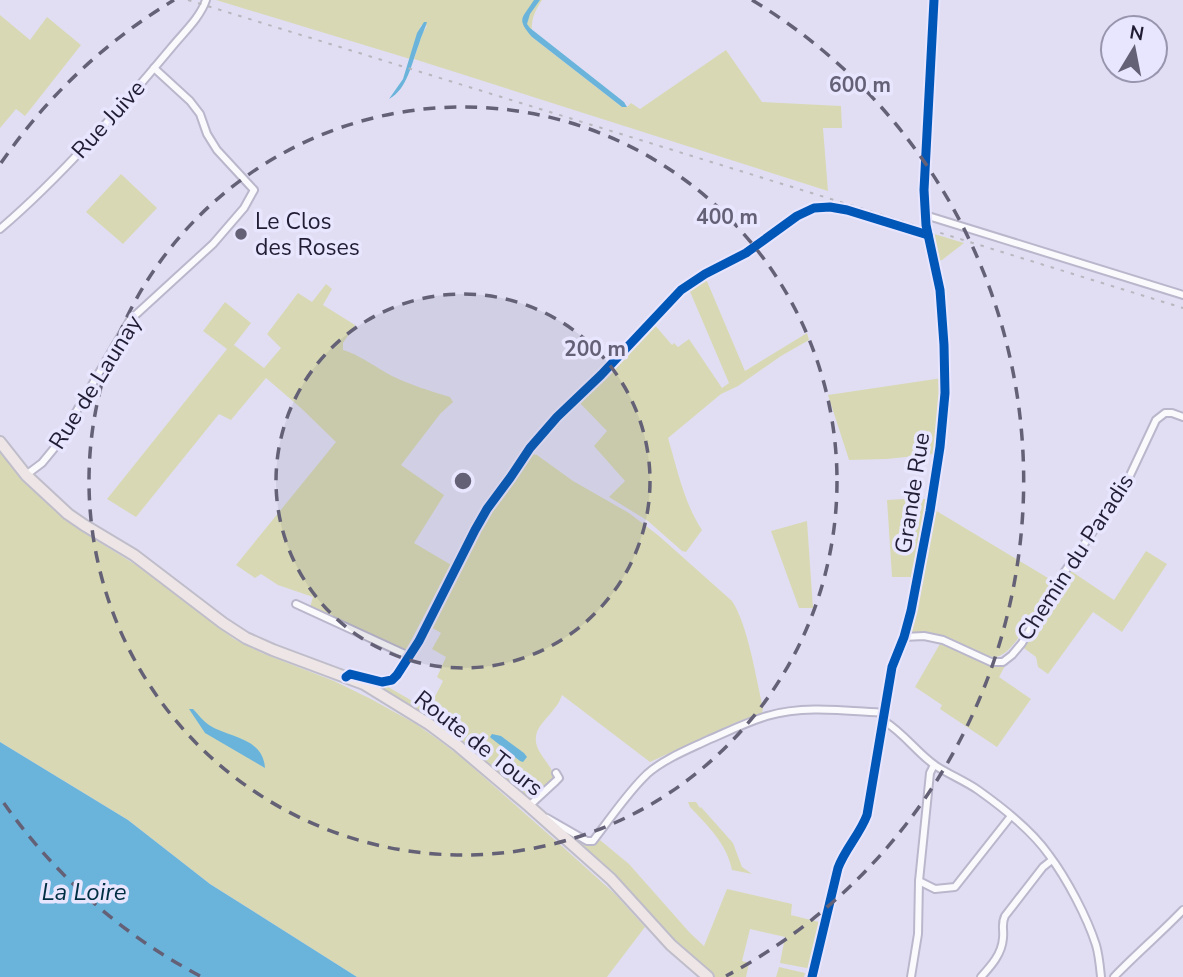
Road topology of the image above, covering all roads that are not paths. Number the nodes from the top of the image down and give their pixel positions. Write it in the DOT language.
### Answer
graph roads {
  1 [pos="206,0"];
  2 [pos="934,0"];
  3 [pos="154,68"];
  4 [pos="925,215"];
  5 [pos="0,229"];
  6 [pos="928,235"];
  7 [pos="1183,295"];
  8 [pos="1183,417"];
  9 [pos="0,442"];
  10 [pos="26,475"];
  11 [pos="296,604"];
  12 [pos="904,637"];
  13 [pos="410,656"];
  14 [pos="346,677"];
  15 [pos="884,717"];
  16 [pos="934,765"];
  17 [pos="556,773"];
  18 [pos="529,806"];
  19 [pos="1011,816"];
  20 [pos="543,819"];
  21 [pos="1052,860"];
  22 [pos="919,881"];
  23 [pos="1183,910"];
  24 [pos="708,977"];
  25 [pos="812,977"];
  26 [pos="911,977"];
  27 [pos="981,977"];
  28 [pos="1101,977"];
  29 [pos="1114,977"];
  1 -- 3 [label="street, Rue Juive"];
  2 -- 4 [label="street, Grande Rue"];
  3 -- 5 [label="street, Rue Juive"];
  3 -- 10 [label="street, Rue de Launay"];
  4 -- 6 [label="street, Grande Rue"];
  4 -- 7 [label="street"];
  6 -- 12 [label="street, Grande Rue"];
  6 -- 13 [label="street"];
  8 -- 12 [label="street, Chemin du Paradis"];
  9 -- 10 [label="main road, Route de Tours"];
  10 -- 14 [label="main road, Route de Tours"];
  11 -- 13 [label="street"];
  12 -- 15 [label="street, Grande Rue"];
  13 -- 14 [label="street"];
  14 -- 18 [label="main road, Route de Tours"];
  15 -- 16 [label="street"];
  15 -- 20 [label="street"];
  15 -- 25 [label="street, Grande Rue"];
  16 -- 19 [label="street"];
  16 -- 22 [label="street"];
  17 -- 18 [label="street"];
  18 -- 20 [label="main road, Route de Tours"];
  19 -- 21 [label="street"];
  19 -- 22 [label="street"];
  20 -- 24 [label="main road, Route de Tours"];
  21 -- 27 [label="street"];
  21 -- 28 [label="street"];
  22 -- 26 [label="street"];
  23 -- 29 [label="street"];
}
